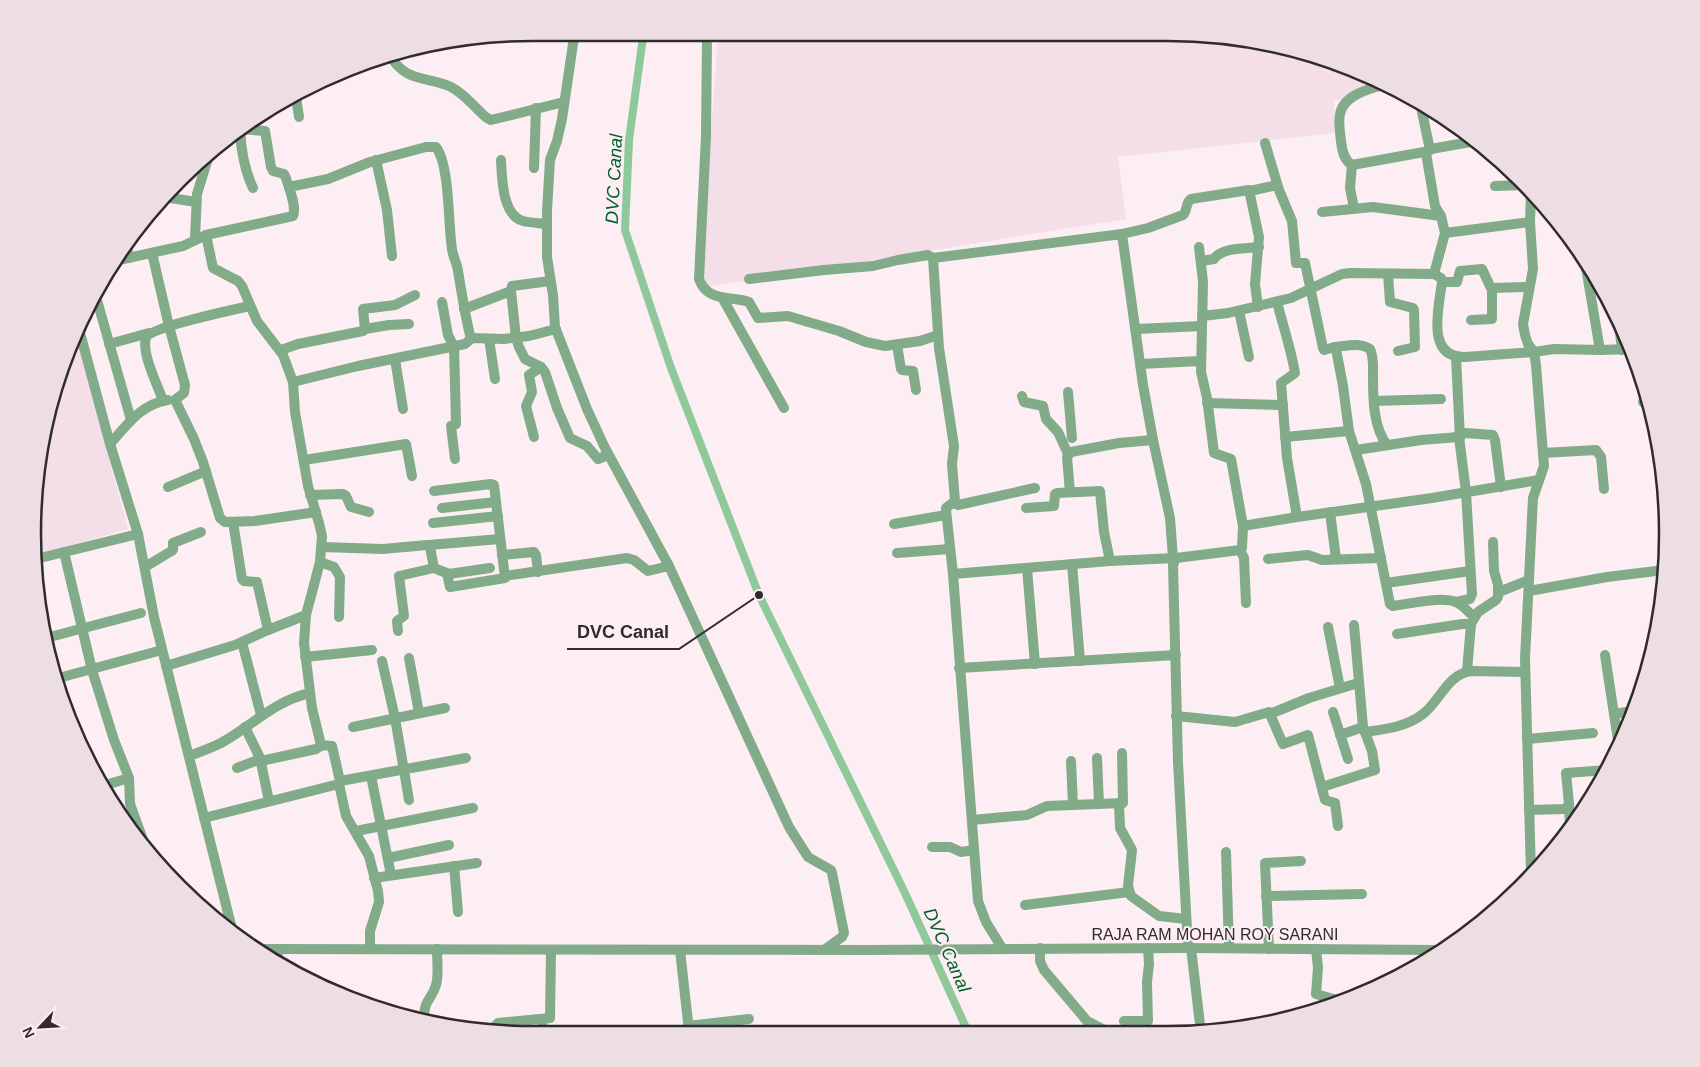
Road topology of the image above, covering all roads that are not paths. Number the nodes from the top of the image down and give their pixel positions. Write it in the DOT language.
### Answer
graph roads {
  1 [pos="573,41"];
  2 [pos="707,41"];
  3 [pos="394,62"];
  4 [pos="1375,88"];
  5 [pos="297,102"];
  6 [pos="564,102"];
  7 [pos="536,108"];
  8 [pos="1422,113"];
  9 [pos="299,117"];
  10 [pos="252,129"];
  11 [pos="240,138"];
  12 [pos="1265,143"];
  13 [pos="1466,143"];
  14 [pos="1428,152"];
  15 [pos="376,160"];
  16 [pos="501,160"];
  17 [pos="1352,165"];
  18 [pos="206,166"];
  19 [pos="534,168"];
  20 [pos="1277,185"];
  21 [pos="1515,185"];
  22 [pos="1494,186"];
  23 [pos="289,187"];
  24 [pos="253,188"];
  25 [pos="1250,191"];
  26 [pos="173,198"];
  27 [pos="196,202"];
  28 [pos="1531,202"];
  29 [pos="1354,208"];
  30 [pos="1322,212"];
  31 [pos="1442,216"];
  32 [pos="1530,222"];
  33 [pos="547,224"];
  34 [pos="1445,233"];
  35 [pos="206,234"];
  36 [pos="1122,234"];
  37 [pos="195,239"];
  38 [pos="1199,247"];
  39 [pos="1259,247"];
  40 [pos="152,253"];
  41 [pos="392,256"];
  42 [pos="128,258"];
  43 [pos="933,258"];
  44 [pos="125,259"];
  45 [pos="1201,261"];
  46 [pos="1388,274"];
  47 [pos="1434,274"];
  48 [pos="1588,279"];
  49 [pos="749,280"];
  50 [pos="550,281"];
  51 [pos="1442,282"];
  52 [pos="1529,287"];
  53 [pos="1492,288"];
  54 [pos="1311,290"];
  55 [pos="511,291"];
  56 [pos="415,295"];
  57 [pos="723,299"];
  58 [pos="442,302"];
  59 [pos="1277,302"];
  60 [pos="98,304"];
  61 [pos="250,306"];
  62 [pos="1258,307"];
  63 [pos="464,310"];
  64 [pos="1239,311"];
  65 [pos="1471,320"];
  66 [pos="1202,321"];
  67 [pos="408,324"];
  68 [pos="168,326"];
  69 [pos="365,329"];
  70 [pos="556,329"];
  71 [pos="1136,329"];
  72 [pos="149,334"];
  73 [pos="938,335"];
  74 [pos="516,338"];
  75 [pos="471,339"];
  76 [pos="489,339"];
  77 [pos="81,341"];
  78 [pos="109,344"];
  79 [pos="896,345"];
  80 [pos="454,347"];
  81 [pos="1335,348"];
  82 [pos="281,350"];
  83 [pos="1600,350"];
  84 [pos="1623,350"];
  85 [pos="1398,351"];
  86 [pos="1534,352"];
  87 [pos="1249,357"];
  88 [pos="1456,357"];
  89 [pos="395,359"];
  90 [pos="1200,361"];
  91 [pos="1140,364"];
  92 [pos="541,367"];
  93 [pos="495,379"];
  94 [pos="293,382"];
  95 [pos="916,390"];
  96 [pos="1068,392"];
  97 [pos="1022,396"];
  98 [pos="176,399"];
  99 [pos="1440,399"];
  100 [pos="163,401"];
  101 [pos="1374,401"];
  102 [pos="1207,404"];
  103 [pos="1282,405"];
  104 [pos="784,408"];
  105 [pos="403,410"];
  106 [pos="131,420"];
  107 [pos="1349,431"];
  108 [pos="1459,436"];
  109 [pos="534,437"];
  110 [pos="1285,437"];
  111 [pos="1072,438"];
  112 [pos="1153,440"];
  113 [pos="110,444"];
  114 [pos="1387,445"];
  115 [pos="1356,450"];
  116 [pos="1543,453"];
  117 [pos="1068,454"];
  118 [pos="608,455"];
  119 [pos="455,459"];
  120 [pos="304,460"];
  121 [pos="206,471"];
  122 [pos="412,476"];
  123 [pos="1539,480"];
  124 [pos="168,487"];
  125 [pos="1501,487"];
  126 [pos="1035,488"];
  127 [pos="1604,489"];
  128 [pos="434,491"];
  129 [pos="1070,492"];
  130 [pos="1466,492"];
  131 [pos="310,496"];
  132 [pos="496,502"];
  133 [pos="954,503"];
  134 [pos="1371,506"];
  135 [pos="442,508"];
  136 [pos="1026,508"];
  137 [pos="316,512"];
  138 [pos="369,512"];
  139 [pos="1330,512"];
  140 [pos="946,515"];
  141 [pos="498,516"];
  142 [pos="1297,516"];
  143 [pos="233,522"];
  144 [pos="432,523"];
  145 [pos="894,524"];
  146 [pos="1243,526"];
  147 [pos="201,532"];
  148 [pos="138,534"];
  149 [pos="500,539"];
  150 [pos="1493,542"];
  151 [pos="429,545"];
  152 [pos="322,547"];
  153 [pos="950,549"];
  154 [pos="1240,550"];
  155 [pos="64,552"];
  156 [pos="897,553"];
  157 [pos="502,555"];
  158 [pos="42,558"];
  159 [pos="1175,558"];
  160 [pos="1381,558"];
  161 [pos="1268,559"];
  162 [pos="1336,559"];
  163 [pos="1110,561"];
  164 [pos="320,562"];
  165 [pos="1072,564"];
  166 [pos="669,566"];
  167 [pos="145,568"];
  168 [pos="434,568"];
  169 [pos="490,568"];
  170 [pos="1027,568"];
  171 [pos="1658,570"];
  172 [pos="1470,571"];
  173 [pos="538,572"];
  174 [pos="447,574"];
  175 [pos="953,574"];
  176 [pos="505,576"];
  177 [pos="1529,580"];
  178 [pos="1386,583"];
  179 [pos="1529,591"];
  180 [pos="1499,592"];
  181 [pos="1456,602"];
  182 [pos="1246,603"];
  183 [pos="141,613"];
  184 [pos="306,615"];
  185 [pos="339,617"];
  186 [pos="1472,621"];
  187 [pos="1354,625"];
  188 [pos="1328,627"];
  189 [pos="82,628"];
  190 [pos="268,630"];
  191 [pos="398,631"];
  192 [pos="1397,634"];
  193 [pos="52,636"];
  194 [pos="242,642"];
  195 [pos="162,650"];
  196 [pos="372,650"];
  197 [pos="1605,654"];
  198 [pos="1176,655"];
  199 [pos="305,657"];
  200 [pos="409,658"];
  201 [pos="382,661"];
  202 [pos="1080,661"];
  203 [pos="1035,664"];
  204 [pos="166,666"];
  205 [pos="959,668"];
  206 [pos="92,670"];
  207 [pos="1467,671"];
  208 [pos="1525,672"];
  209 [pos="63,677"];
  210 [pos="1358,683"];
  211 [pos="1340,688"];
  212 [pos="310,693"];
  213 [pos="445,708"];
  214 [pos="1333,712"];
  215 [pos="1625,712"];
  216 [pos="418,714"];
  217 [pos="1270,714"];
  218 [pos="1614,714"];
  219 [pos="261,716"];
  220 [pos="1176,716"];
  221 [pos="395,718"];
  222 [pos="245,727"];
  223 [pos="353,727"];
  224 [pos="1364,730"];
  225 [pos="1617,732"];
  226 [pos="1592,733"];
  227 [pos="1340,735"];
  228 [pos="1527,739"];
  229 [pos="321,746"];
  230 [pos="1122,753"];
  231 [pos="188,756"];
  232 [pos="466,758"];
  233 [pos="1097,758"];
  234 [pos="1348,759"];
  235 [pos="260,760"];
  236 [pos="1071,761"];
  237 [pos="237,768"];
  238 [pos="404,770"];
  239 [pos="1597,771"];
  240 [pos="371,776"];
  241 [pos="129,778"];
  242 [pos="339,782"];
  243 [pos="109,784"];
  244 [pos="1322,787"];
  245 [pos="409,800"];
  246 [pos="269,802"];
  247 [pos="1119,803"];
  248 [pos="1099,804"];
  249 [pos="1569,804"];
  250 [pos="1073,805"];
  251 [pos="473,808"];
  252 [pos="1528,810"];
  253 [pos="1569,816"];
  254 [pos="204,818"];
  255 [pos="972,820"];
  256 [pos="381,825"];
  257 [pos="138,826"];
  258 [pos="1338,826"];
  259 [pos="356,831"];
  260 [pos="450,845"];
  261 [pos="932,847"];
  262 [pos="974,850"];
  263 [pos="1226,852"];
  264 [pos="388,858"];
  265 [pos="1302,860"];
  266 [pos="477,863"];
  267 [pos="1531,865"];
  268 [pos="454,866"];
  269 [pos="391,876"];
  270 [pos="374,878"];
  271 [pos="1129,892"];
  272 [pos="1362,894"];
  273 [pos="1266,896"];
  274 [pos="1025,905"];
  275 [pos="458,912"];
  276 [pos="1186,919"];
  277 [pos="230,921"];
  278 [pos="1040,948"];
  279 [pos="1148,948"];
  280 [pos="1190,948"];
  281 [pos="1229,948"];
  282 [pos="1269,948"];
  283 [pos="370,949"];
  284 [pos="437,949"];
  285 [pos="998,949"];
  286 [pos="1316,949"];
  287 [pos="551,950"];
  288 [pos="680,950"];
  289 [pos="824,950"];
  290 [pos="1429,950"];
  291 [pos="277,954"];
  292 [pos="1330,998"];
  293 [pos="424,1013"];
  294 [pos="749,1019"];
  295 [pos="1124,1021"];
  296 [pos="496,1025"];
  297 [pos="543,1025"];
  298 [pos="1201,1025"];
  299 [pos="688,1026"];
  300 [pos="702,1026"];
  301 [pos="1097,1026"];
  1 -- 6 [label="street"];
  2 -- 57 [label="street"];
  3 -- 7 [label="street"];
  4 -- 17 [label="street"];
  5 -- 9 [label="street"];
  6 -- 7 [label="street"];
  6 -- 33 [label="street"];
  7 -- 19 [label="street"];
  8 -- 14 [label="street"];
  10 -- 23 [label="street"];
  11 -- 24 [label="street"];
  12 -- 20 [label="street"];
  13 -- 14 [label="street"];
  14 -- 17 [label="street"];
  14 -- 31 [label="street"];
  15 -- 23 [label="street"];
  15 -- 41 [label="street"];
  15 -- 63 [label="street"];
  16 -- 33 [label="street"];
  17 -- 29 [label="street"];
  18 -- 27 [label="street"];
  20 -- 25 [label="street"];
  20 -- 54 [label="street"];
  21 -- 22 [label="street"];
  23 -- 35 [label="street"];
  25 -- 36 [label="street"];
  25 -- 39 [label="street"];
  26 -- 27 [label="street"];
  27 -- 37 [label="street"];
  28 -- 32 [label="street"];
  29 -- 30 [label="street"];
  29 -- 31 [label="street"];
  31 -- 34 [label="street"];
  32 -- 34 [label="street"];
  32 -- 52 [label="street"];
  33 -- 50 [label="street"];
  34 -- 47 [label="street"];
  35 -- 37 [label="street"];
  35 -- 61 [label="street"];
  36 -- 43 [label="street"];
  36 -- 71 [label="street"];
  37 -- 40 [label="street"];
  38 -- 45 [label="street"];
  39 -- 45 [label="street"];
  39 -- 62 [label="street"];
  40 -- 42 [label="street"];
  40 -- 68 [label="street"];
  42 -- 44 [label="street"];
  43 -- 49 [label="street"];
  43 -- 73 [label="street"];
  45 -- 66 [label="street"];
  46 -- 47 [label="street"];
  46 -- 54 [label="street"];
  46 -- 85 [label="street"];
  47 -- 51 [label="street"];
  48 -- 83 [label="street"];
  50 -- 55 [label="street"];
  50 -- 70 [label="street"];
  51 -- 53 [label="street"];
  51 -- 88 [label="street"];
  52 -- 53 [label="street"];
  52 -- 86 [label="street"];
  53 -- 65 [label="street"];
  54 -- 59 [label="street"];
  54 -- 81 [label="street"];
  55 -- 63 [label="street"];
  55 -- 74 [label="street"];
  56 -- 69 [label="street"];
  57 -- 79 [label="street"];
  57 -- 104 [label="street"];
  58 -- 80 [label="street"];
  59 -- 62 [label="street"];
  59 -- 103 [label="street"];
  60 -- 78 [label="street"];
  61 -- 68 [label="street"];
  61 -- 82 [label="street"];
  62 -- 64 [label="street"];
  63 -- 75 [label="street"];
  64 -- 66 [label="street"];
  64 -- 87 [label="street"];
  66 -- 71 [label="street"];
  66 -- 90 [label="street"];
  67 -- 69 [label="street"];
  68 -- 72 [label="street"];
  68 -- 98 [label="street"];
  69 -- 82 [label="street"];
  70 -- 74 [label="street"];
  70 -- 118 [label="street"];
  71 -- 91 [label="street"];
  72 -- 78 [label="street"];
  72 -- 100 [label="street"];
  73 -- 79 [label="street"];
  73 -- 133 [label="street"];
  74 -- 76 [label="street"];
  74 -- 92 [label="street"];
  75 -- 76 [label="street"];
  75 -- 80 [label="street"];
  76 -- 93 [label="street"];
  77 -- 113 [label="street"];
  78 -- 106 [label="street"];
  79 -- 95 [label="street"];
  80 -- 89 [label="street"];
  80 -- 119 [label="street"];
  81 -- 101 [label="street"];
  81 -- 107 [label="street"];
  82 -- 94 [label="street"];
  83 -- 84 [label="street"];
  83 -- 86 [label="street"];
  86 -- 88 [label="street"];
  86 -- 116 [label="street"];
  88 -- 108 [label="street"];
  89 -- 94 [label="street"];
  89 -- 105 [label="street"];
  90 -- 91 [label="street"];
  90 -- 102 [label="street"];
  91 -- 112 [label="street"];
  92 -- 109 [label="street"];
  92 -- 118 [label="street"];
  94 -- 120 [label="street"];
  96 -- 111 [label="street"];
  97 -- 117 [label="street"];
  98 -- 100 [label="street"];
  98 -- 121 [label="street"];
  99 -- 101 [label="street"];
  100 -- 106 [label="street"];
  101 -- 114 [label="street"];
  102 -- 103 [label="street"];
  102 -- 146 [label="street"];
  103 -- 110 [label="street"];
  106 -- 113 [label="street"];
  107 -- 110 [label="street"];
  107 -- 115 [label="street"];
  108 -- 114 [label="street"];
  108 -- 125 [label="street"];
  108 -- 130 [label="street"];
  110 -- 142 [label="street"];
  112 -- 117 [label="street"];
  112 -- 159 [label="street"];
  113 -- 148 [label="street"];
  114 -- 115 [label="street"];
  115 -- 134 [label="street"];
  116 -- 123 [label="street"];
  116 -- 127 [label="street"];
  117 -- 129 [label="street"];
  118 -- 166 [label="street"];
  120 -- 122 [label="street"];
  120 -- 131 [label="street"];
  121 -- 124 [label="street"];
  121 -- 143 [label="street"];
  123 -- 125 [label="street"];
  123 -- 177 [label="street"];
  125 -- 130 [label="street"];
  126 -- 133 [label="street"];
  128 -- 132 [label="street"];
  129 -- 136 [label="street"];
  129 -- 163 [label="street"];
  130 -- 134 [label="street"];
  130 -- 172 [label="street"];
  131 -- 137 [label="street"];
  131 -- 138 [label="street"];
  132 -- 135 [label="street"];
  132 -- 141 [label="street"];
  133 -- 140 [label="street"];
  134 -- 139 [label="street"];
  134 -- 160 [label="street"];
  137 -- 143 [label="street"];
  137 -- 152 [label="street"];
  139 -- 142 [label="street"];
  139 -- 162 [label="street"];
  140 -- 145 [label="street"];
  140 -- 153 [label="street"];
  141 -- 144 [label="street"];
  141 -- 149 [label="street"];
  142 -- 146 [label="street"];
  143 -- 190 [label="street"];
  146 -- 154 [label="street"];
  147 -- 167 [label="street"];
  148 -- 155 [label="street"];
  148 -- 167 [label="street"];
  149 -- 151 [label="street"];
  149 -- 157 [label="street"];
  150 -- 180 [label="street"];
  151 -- 152 [label="street"];
  151 -- 168 [label="street"];
  152 -- 164 [label="street"];
  153 -- 156 [label="street"];
  153 -- 175 [label="street"];
  154 -- 159 [label="street"];
  154 -- 182 [label="street"];
  155 -- 158 [label="street"];
  155 -- 189 [label="street"];
  157 -- 173 [label="street"];
  157 -- 176 [label="street"];
  159 -- 163 [label="street"];
  159 -- 198 [label="street"];
  160 -- 162 [label="street"];
  160 -- 178 [label="street"];
  161 -- 162 [label="street"];
  163 -- 165 [label="street"];
  164 -- 184 [label="street"];
  164 -- 185 [label="street"];
  165 -- 170 [label="street"];
  165 -- 202 [label="street"];
  166 -- 173 [label="street"];
  166 -- 289 [label="street"];
  167 -- 195 [label="street"];
  168 -- 174 [label="street"];
  168 -- 191 [label="street"];
  169 -- 174 [label="street"];
  170 -- 175 [label="street"];
  170 -- 203 [label="street"];
  171 -- 179 [label="street"];
  172 -- 178 [label="street"];
  172 -- 181 [label="street"];
  173 -- 176 [label="street"];
  174 -- 176 [label="street"];
  175 -- 205 [label="street"];
  177 -- 179 [label="street"];
  177 -- 180 [label="street"];
  178 -- 181 [label="street"];
  179 -- 208 [label="street"];
  180 -- 186 [label="street"];
  181 -- 186 [label="street"];
  183 -- 189 [label="street"];
  184 -- 190 [label="street"];
  184 -- 199 [label="street"];
  186 -- 192 [label="street"];
  186 -- 207 [label="street"];
  187 -- 210 [label="street"];
  188 -- 211 [label="street"];
  189 -- 193 [label="street"];
  189 -- 206 [label="street"];
  190 -- 194 [label="street"];
  194 -- 204 [label="street"];
  194 -- 219 [label="street"];
  195 -- 204 [label="street"];
  195 -- 206 [label="street"];
  196 -- 199 [label="street"];
  197 -- 218 [label="street"];
  198 -- 202 [label="street"];
  198 -- 220 [label="street"];
  199 -- 212 [label="street"];
  200 -- 216 [label="street"];
  201 -- 221 [label="street"];
  202 -- 203 [label="street"];
  203 -- 205 [label="street"];
  204 -- 231 [label="street"];
  205 -- 255 [label="street"];
  206 -- 209 [label="street"];
  206 -- 241 [label="street"];
  207 -- 208 [label="street"];
  207 -- 224 [label="street"];
  208 -- 228 [label="street"];
  210 -- 211 [label="street"];
  210 -- 224 [label="street"];
  211 -- 217 [label="street"];
  212 -- 219 [label="street"];
  212 -- 229 [label="street"];
  213 -- 216 [label="street"];
  214 -- 227 [label="street"];
  215 -- 218 [label="street"];
  216 -- 221 [label="street"];
  217 -- 220 [label="street"];
  217 -- 244 [label="street"];
  218 -- 225 [label="street"];
  219 -- 222 [label="street"];
  220 -- 276 [label="street"];
  221 -- 223 [label="street"];
  221 -- 238 [label="street"];
  222 -- 231 [label="street"];
  222 -- 235 [label="street"];
  224 -- 227 [label="street"];
  224 -- 244 [label="street"];
  226 -- 228 [label="street"];
  227 -- 234 [label="street"];
  228 -- 252 [label="street"];
  229 -- 235 [label="street"];
  229 -- 242 [label="street"];
  230 -- 247 [label="street"];
  231 -- 254 [label="street"];
  232 -- 238 [label="street"];
  233 -- 248 [label="street"];
  235 -- 237 [label="street"];
  235 -- 246 [label="street"];
  236 -- 250 [label="street"];
  238 -- 240 [label="street"];
  238 -- 245 [label="street"];
  239 -- 249 [label="street"];
  240 -- 242 [label="street"];
  240 -- 256 [label="street"];
  241 -- 243 [label="street"];
  241 -- 257 [label="street"];
  242 -- 246 [label="street"];
  242 -- 259 [label="street"];
  244 -- 258 [label="street"];
  246 -- 254 [label="street"];
  247 -- 248 [label="street"];
  247 -- 271 [label="street"];
  248 -- 250 [label="street"];
  249 -- 252 [label="street"];
  249 -- 253 [label="street"];
  250 -- 255 [label="street"];
  251 -- 256 [label="street"];
  252 -- 267 [label="street"];
  254 -- 277 [label="street"];
  255 -- 262 [label="street"];
  256 -- 259 [label="street"];
  256 -- 264 [label="street"];
  259 -- 270 [label="street"];
  260 -- 264 [label="street"];
  261 -- 262 [label="street"];
  262 -- 285 [label="street"];
  263 -- 281 [label="street"];
  264 -- 269 [label="street"];
  265 -- 273 [label="street"];
  266 -- 268 [label="street"];
  268 -- 269 [label="street"];
  268 -- 275 [label="street"];
  269 -- 270 [label="street"];
  270 -- 283 [label="street"];
  271 -- 274 [label="street"];
  271 -- 276 [label="street"];
  272 -- 273 [label="street"];
  273 -- 282 [label="street"];
  276 -- 280 [label="street"];
  278 -- 279 [label="street, RAJA RAM MOHAN ROY SARANI"];
  278 -- 285 [label="street, RAJA RAM MOHAN ROY SARANI"];
  278 -- 301 [label="street"];
  279 -- 280 [label="street, RAJA RAM MOHAN ROY SARANI"];
  279 -- 295 [label="street"];
  280 -- 281 [label="street, RAJA RAM MOHAN ROY SARANI"];
  280 -- 298 [label="street"];
  281 -- 282 [label="street, RAJA RAM MOHAN ROY SARANI"];
  282 -- 286 [label="street, RAJA RAM MOHAN ROY SARANI"];
  283 -- 284 [label="street, RAJA RAM MOHAN ROY SARANI"];
  283 -- 291 [label="street, RAJA RAM MOHAN ROY SARANI"];
  284 -- 287 [label="street, RAJA RAM MOHAN ROY SARANI"];
  284 -- 293 [label="street"];
  285 -- 289 [label="street, RAJA RAM MOHAN ROY SARANI"];
  286 -- 290 [label="street, RAJA RAM MOHAN ROY SARANI"];
  286 -- 292 [label="street"];
  287 -- 288 [label="street, RAJA RAM MOHAN ROY SARANI"];
  287 -- 297 [label="street"];
  288 -- 289 [label="street, RAJA RAM MOHAN ROY SARANI"];
  288 -- 299 [label="street"];
  294 -- 300 [label="street"];
  296 -- 297 [label="street"];
}
